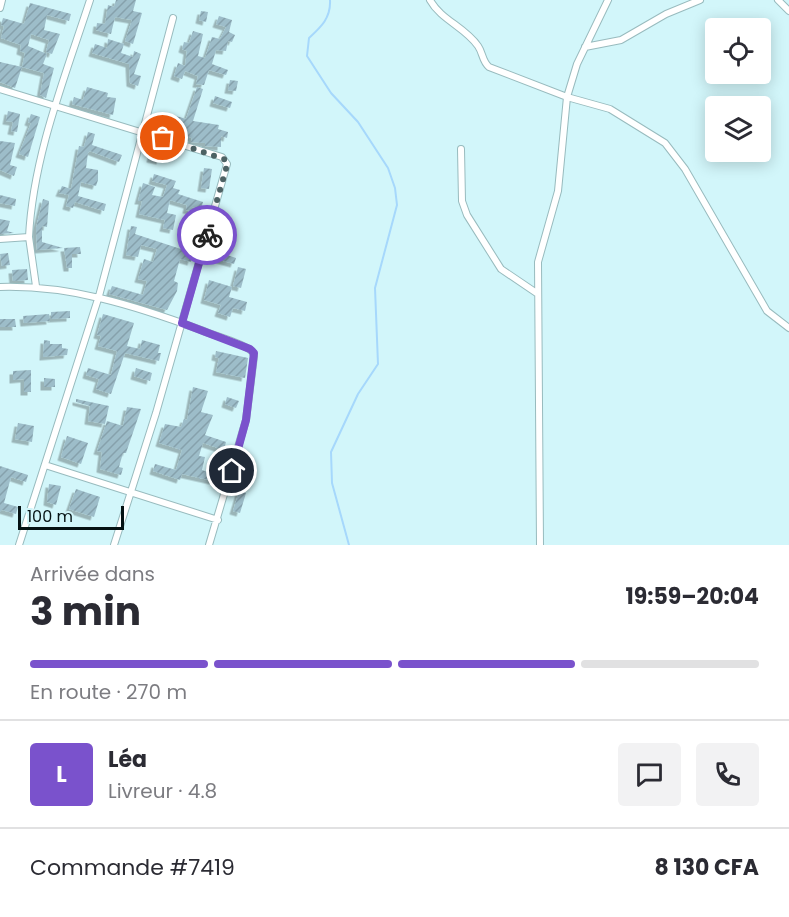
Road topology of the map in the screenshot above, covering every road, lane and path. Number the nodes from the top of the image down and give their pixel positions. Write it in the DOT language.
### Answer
graph roads {
  1 [pos="2,0"];
  2 [pos="90,0"];
  3 [pos="430,0"];
  4 [pos="608,0"];
  5 [pos="700,0"];
  6 [pos="777,0"];
  7 [pos="0,8"];
  8 [pos="789,11"];
  9 [pos="173,18"];
  10 [pos="585,47"];
  11 [pos="0,89"];
  12 [pos="567,97"];
  13 [pos="56,105"];
  14 [pos="144,131"];
  15 [pos="461,149"];
  16 [pos="29,237"];
  17 [pos="0,239"];
  18 [pos="36,286"];
  19 [pos="0,287"];
  20 [pos="538,294"];
  21 [pos="99,296"];
  22 [pos="182,323"];
  23 [pos="789,328"];
  24 [pos="45,465"];
  25 [pos="131,492"];
  26 [pos="218,519"];
  27 [pos="19,545"];
  28 [pos="114,545"];
  29 [pos="209,545"];
  30 [pos="540,545"];
  1 -- 7 [label="street"];
  2 -- 13 [label="street"];
  3 -- 12 [label="street"];
  4 -- 10 [label="street"];
  5 -- 10 [label="street"];
  6 -- 8 [label="street"];
  9 -- 14 [label="street"];
  10 -- 12 [label="street"];
  11 -- 13 [label="street"];
  12 -- 20 [label="street"];
  12 -- 23 [label="street"];
  13 -- 14 [label="street"];
  13 -- 16 [label="street"];
  14 -- 21 [label="street"];
  14 -- 22 [label="street"];
  15 -- 20 [label="street"];
  16 -- 17 [label="street"];
  16 -- 18 [label="street"];
  18 -- 19 [label="street"];
  18 -- 21 [label="street"];
  20 -- 30 [label="street"];
  21 -- 22 [label="street"];
  21 -- 24 [label="street"];
  22 -- 25 [label="street"];
  22 -- 26 [label="street"];
  24 -- 25 [label="street"];
  24 -- 27 [label="street"];
  25 -- 26 [label="street"];
  25 -- 28 [label="street"];
  26 -- 29 [label="street"];
}
